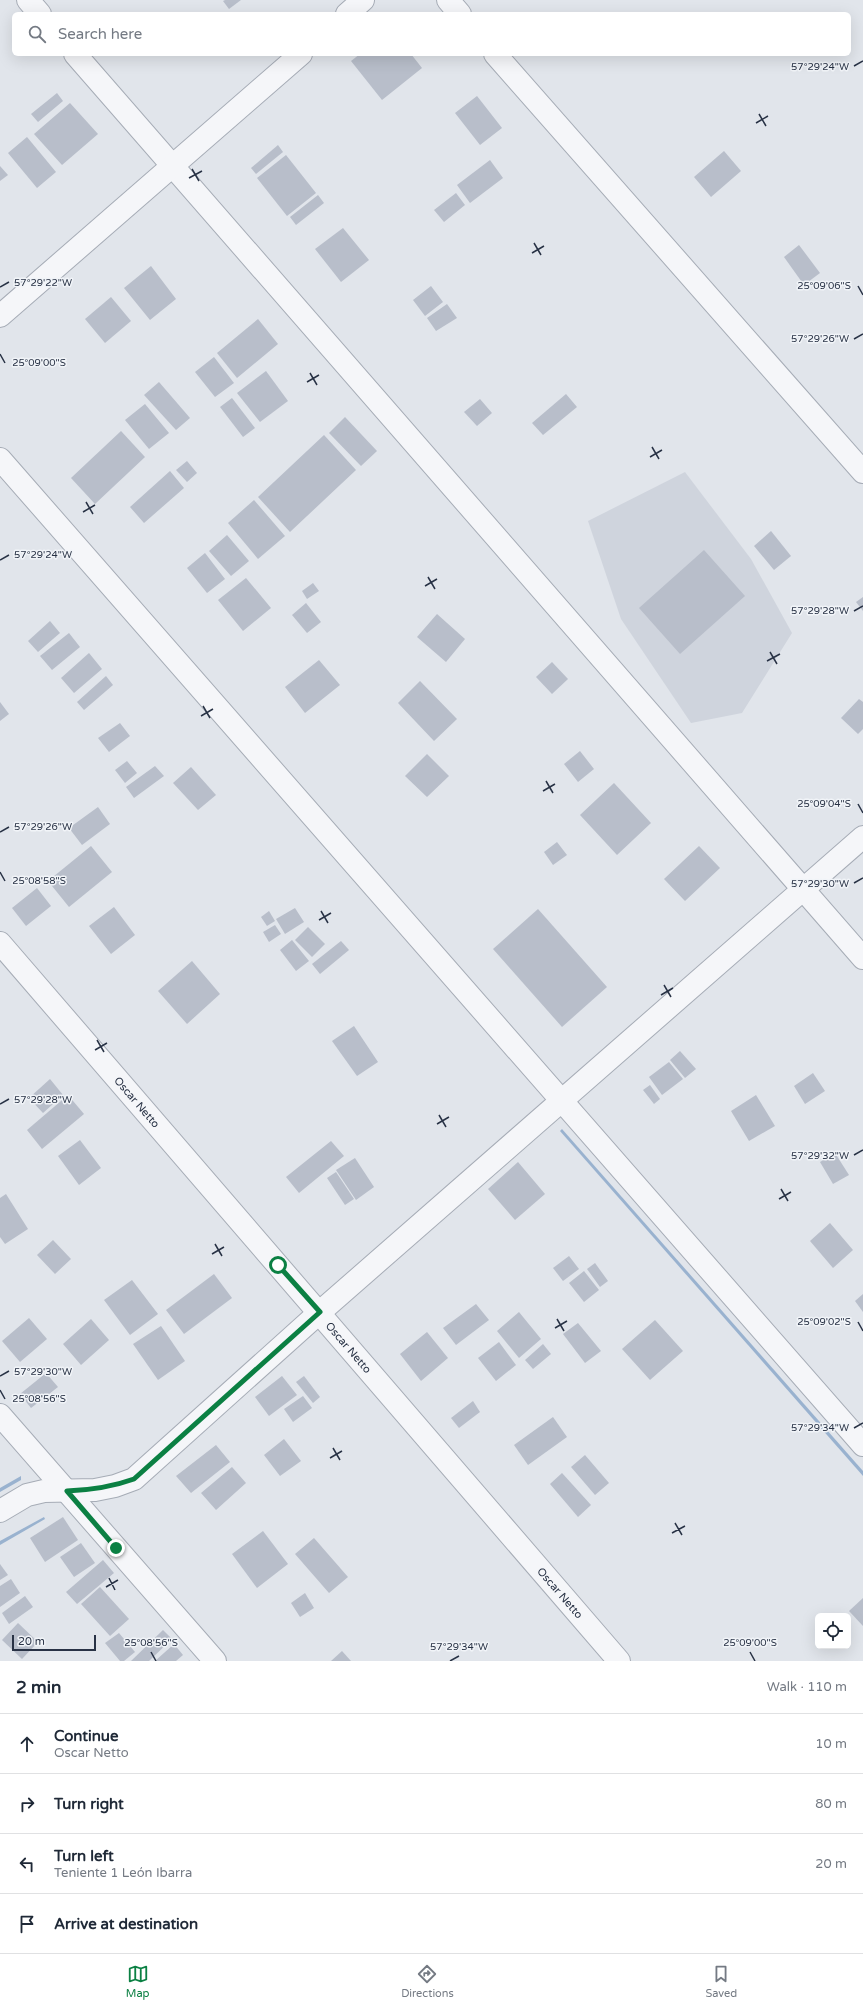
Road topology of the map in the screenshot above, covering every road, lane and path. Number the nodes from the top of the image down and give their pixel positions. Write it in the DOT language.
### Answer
graph roads {
  1 [pos="28,0"];
  2 [pos="363,0"];
  3 [pos="448,0"];
  4 [pos="38,12"];
  5 [pos="348,12"];
  6 [pos="458,12"];
  7 [pos="77,56"];
  8 [pos="299,56"];
  9 [pos="497,56"];
  10 [pos="172,166"];
  11 [pos="0,316"];
  12 [pos="0,458"];
  13 [pos="863,472"];
  14 [pos="863,837"];
  15 [pos="804,890"];
  16 [pos="0,942"];
  17 [pos="863,958"];
  18 [pos="562,1101"];
  19 [pos="320,1312"];
  20 [pos="0,1415"];
  21 [pos="863,1445"];
  22 [pos="67,1491"];
  23 [pos="0,1511"];
  24 [pos="215,1661"];
  25 [pos="619,1661"];
  1 -- 4 [label="street"];
  2 -- 5 [label="street"];
  3 -- 6 [label="street"];
  7 -- 10 [label="street"];
  8 -- 10 [label="street"];
  9 -- 13 [label="street"];
  10 -- 11 [label="street"];
  10 -- 15 [label="street"];
  12 -- 18 [label="street"];
  14 -- 15 [label="street"];
  15 -- 17 [label="street"];
  15 -- 18 [label="street"];
  16 -- 19 [label="street, Oscar Netto"];
  18 -- 19 [label="street"];
  18 -- 21 [label="street"];
  19 -- 22 [label="street"];
  19 -- 25 [label="street, Oscar Netto"];
  20 -- 22 [label="street"];
  22 -- 23 [label="street"];
  22 -- 24 [label="street"];
}
